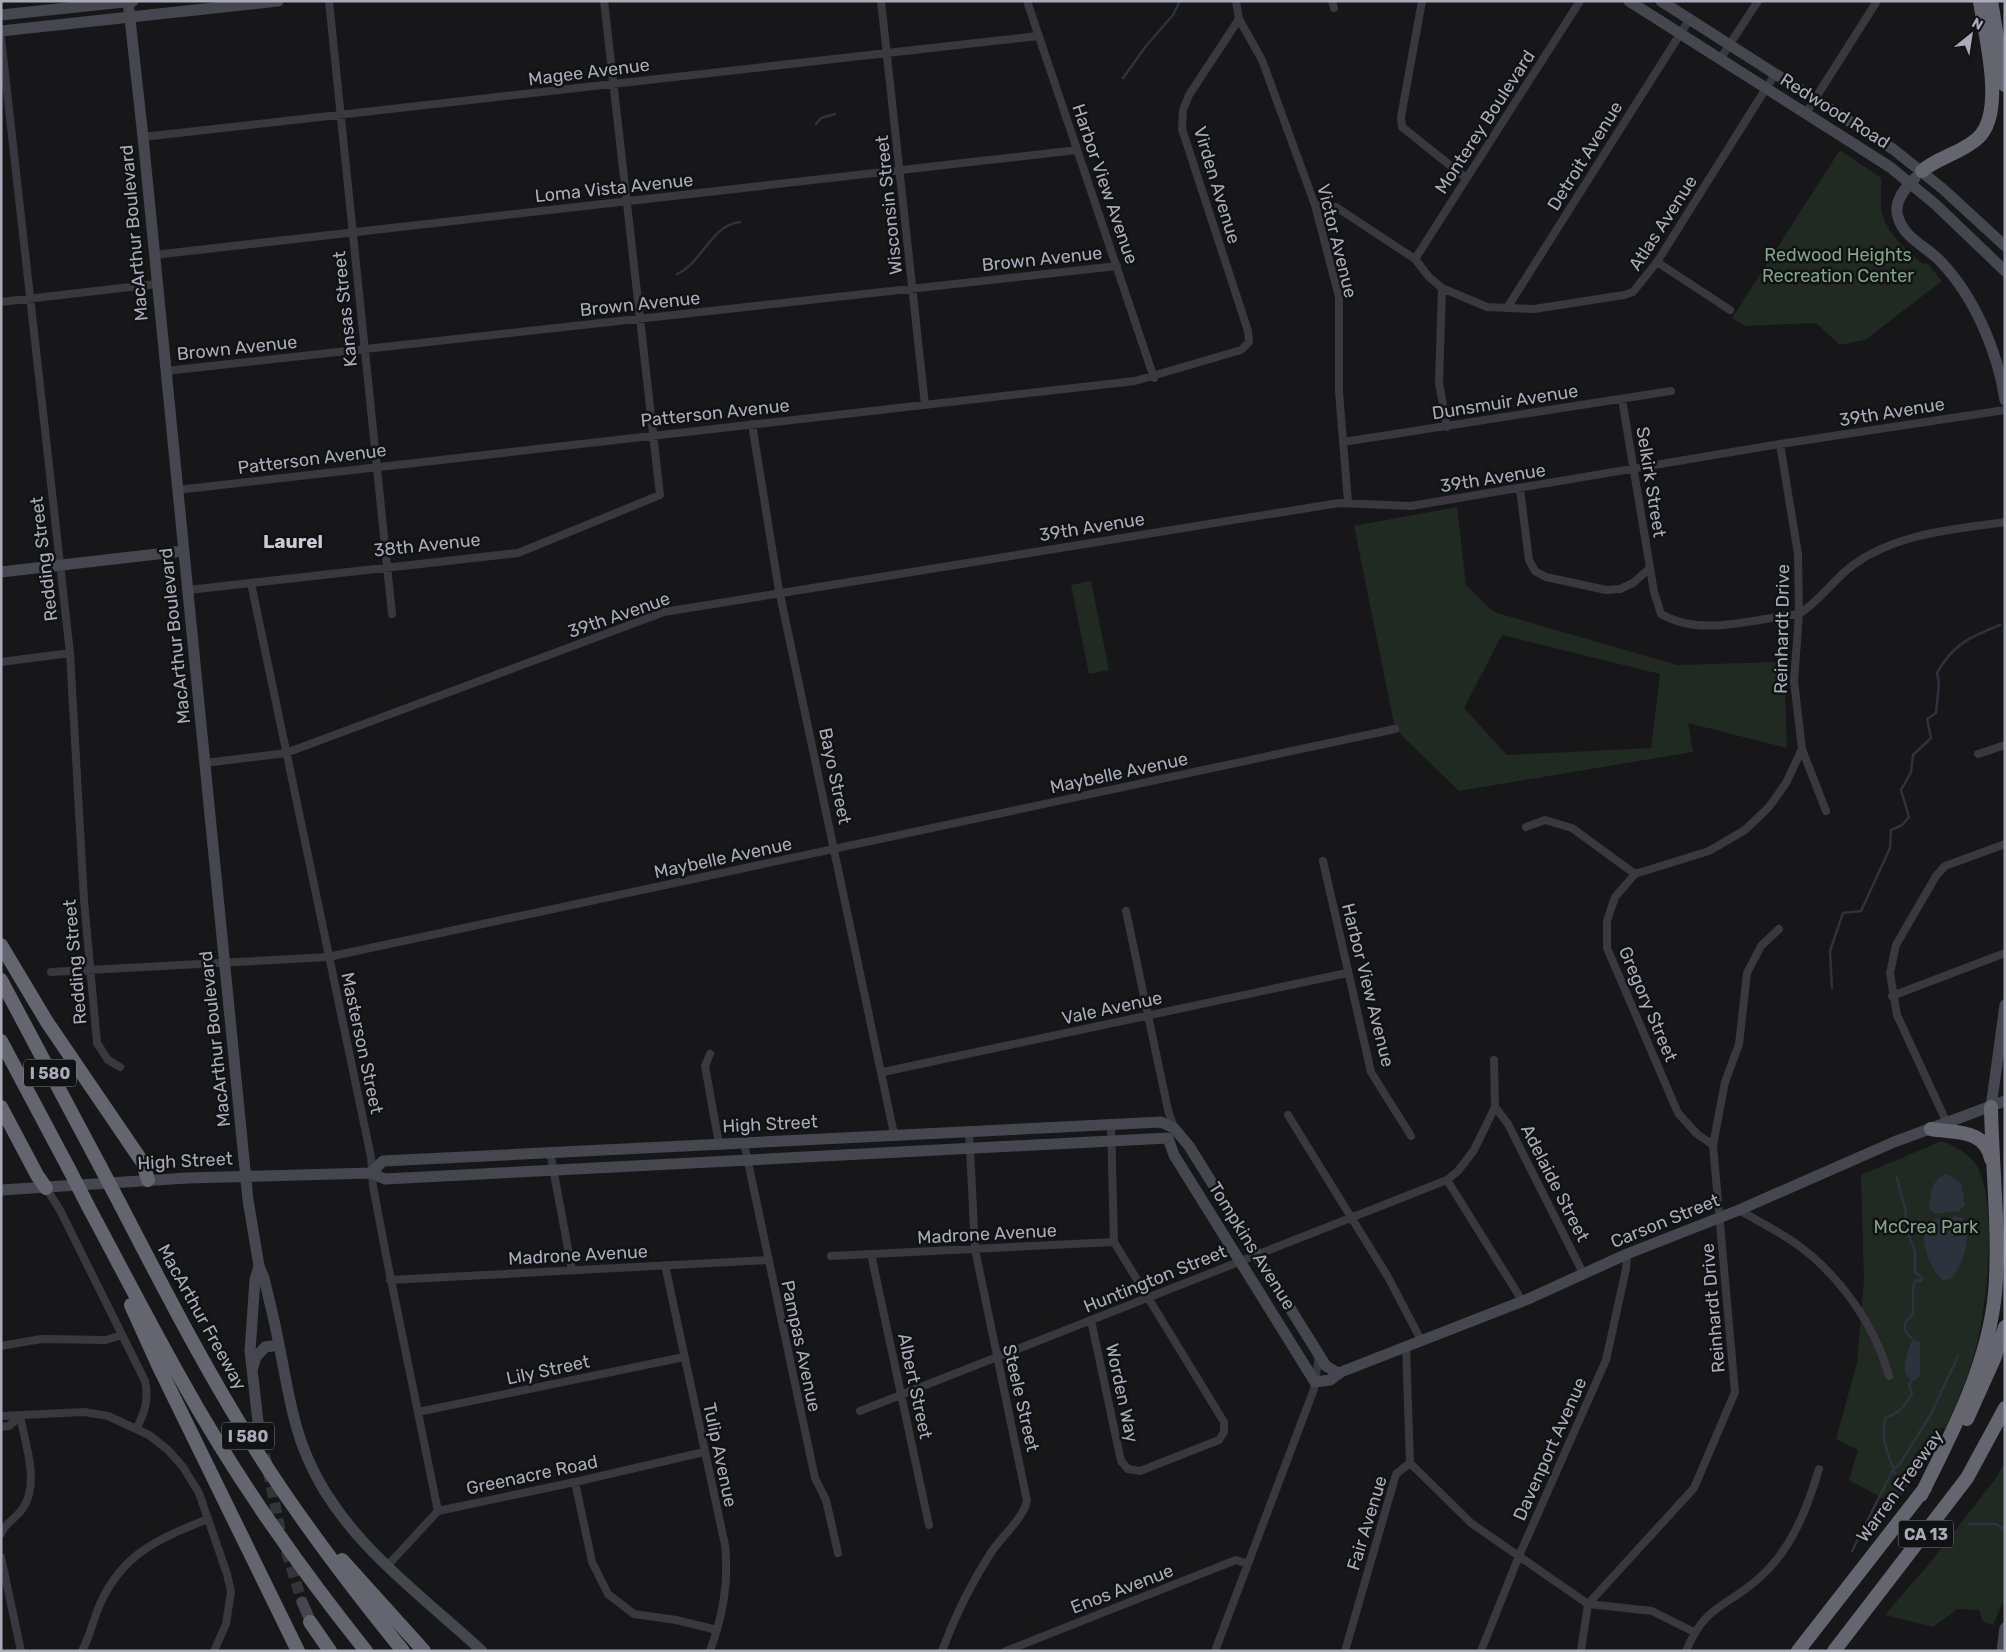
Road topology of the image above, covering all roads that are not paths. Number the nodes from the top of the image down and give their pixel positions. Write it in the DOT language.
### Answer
graph roads {
  1 [pos="133,1"];
  2 [pos="278,1"];
  3 [pos="329,1"];
  4 [pos="604,1"];
  5 [pos="881,1"];
  6 [pos="1027,1"];
  7 [pos="1236,1"];
  8 [pos="1422,1"];
  9 [pos="1580,1"];
  10 [pos="1630,1"];
  11 [pos="1660,1"];
  12 [pos="1758,1"];
  13 [pos="1877,1"];
  14 [pos="1980,1"];
  15 [pos="1991,1"];
  16 [pos="128,2"];
  17 [pos="1,15"];
  18 [pos="130,17"];
  19 [pos="1239,19"];
  20 [pos="1689,20"];
  21 [pos="1,31"];
  22 [pos="1680,34"];
  23 [pos="1038,36"];
  24 [pos="1,38"];
  25 [pos="1729,46"];
  26 [pos="887,54"];
  27 [pos="1720,59"];
  28 [pos="1775,74"];
  29 [pos="613,84"];
  30 [pos="2005,85"];
  31 [pos="1766,88"];
  32 [pos="1814,99"];
  33 [pos="1806,113"];
  34 [pos="340,114"];
  35 [pos="143,137"];
  36 [pos="1077,150"];
  37 [pos="900,171"];
  38 [pos="1922,171"];
  39 [pos="1466,178"];
  40 [pos="1910,182"];
  41 [pos="627,202"];
  42 [pos="1315,205"];
  43 [pos="352,232"];
  44 [pos="2005,246"];
  45 [pos="154,255"];
  46 [pos="1415,259"];
  47 [pos="1657,262"];
  48 [pos="1117,266"];
  49 [pos="2005,271"];
  50 [pos="156,284"];
  51 [pos="913,288"];
  52 [pos="1442,288"];
  53 [pos="30,299"];
  54 [pos="1,302"];
  55 [pos="1507,308"];
  56 [pos="1730,310"];
  57 [pos="641,319"];
  58 [pos="1249,342"];
  59 [pos="364,350"];
  60 [pos="166,371"];
  61 [pos="1154,378"];
  62 [pos="1671,391"];
  63 [pos="1622,399"];
  64 [pos="2005,400"];
  65 [pos="925,405"];
  66 [pos="2005,410"];
  67 [pos="752,424"];
  68 [pos="1447,427"];
  69 [pos="653,435"];
  70 [pos="1343,442"];
  71 [pos="1780,444"];
  72 [pos="375,467"];
  73 [pos="1633,469"];
  74 [pos="1520,489"];
  75 [pos="177,490"];
  76 [pos="1348,502"];
  77 [pos="2005,522"];
  78 [pos="184,551"];
  79 [pos="59,565"];
  80 [pos="386,567"];
  81 [pos="1650,569"];
  82 [pos="1,572"];
  83 [pos="251,583"];
  84 [pos="188,590"];
  85 [pos="780,593"];
  86 [pos="392,614"];
  87 [pos="1799,614"];
  88 [pos="70,653"];
  89 [pos="1,662"];
  90 [pos="1396,729"];
  91 [pos="2005,745"];
  92 [pos="1802,749"];
  93 [pos="286,753"];
  94 [pos="1978,754"];
  95 [pos="205,763"];
  96 [pos="1826,811"];
  97 [pos="1526,827"];
  98 [pos="2005,844"];
  99 [pos="835,849"];
  100 [pos="1323,861"];
  101 [pos="1635,874"];
  102 [pos="1126,911"];
  103 [pos="1779,929"];
  104 [pos="1,945"];
  105 [pos="2005,953"];
  106 [pos="328,958"];
  107 [pos="225,963"];
  108 [pos="91,970"];
  109 [pos="51,972"];
  110 [pos="1347,973"];
  111 [pos="1,980"];
  112 [pos="1892,996"];
  113 [pos="2005,1005"];
  114 [pos="1148,1015"];
  115 [pos="1,1041"];
  116 [pos="710,1054"];
  117 [pos="1494,1060"];
  118 [pos="120,1067"];
  119 [pos="883,1072"];
  120 [pos="2005,1101"];
  121 [pos="1,1106"];
  122 [pos="1495,1107"];
  123 [pos="1991,1107"];
  124 [pos="1288,1115"];
  125 [pos="1947,1123"];
  126 [pos="1111,1124"];
  127 [pos="1930,1129"];
  128 [pos="969,1130"];
  129 [pos="1171,1133"];
  130 [pos="894,1134"];
  131 [pos="1411,1136"];
  132 [pos="1112,1140"];
  133 [pos="719,1144"];
  134 [pos="744,1144"];
  135 [pos="1713,1145"];
  136 [pos="969,1148"];
  137 [pos="550,1152"];
  138 [pos="746,1160"];
  139 [pos="552,1168"];
  140 [pos="371,1173"];
  141 [pos="1994,1174"];
  142 [pos="246,1176"];
  143 [pos="148,1180"];
  144 [pos="1447,1180"];
  145 [pos="46,1188"];
  146 [pos="1,1190"];
  147 [pos="88,1206"];
  148 [pos="1739,1210"];
  149 [pos="1720,1217"];
  150 [pos="1352,1218"];
  151 [pos="1114,1242"];
  152 [pos="974,1249"];
  153 [pos="872,1254"];
  154 [pos="1256,1254"];
  155 [pos="1628,1254"];
  156 [pos="831,1256"];
  157 [pos="767,1260"];
  158 [pos="1242,1260"];
  159 [pos="665,1265"];
  160 [pos="259,1266"];
  161 [pos="572,1270"];
  162 [pos="1584,1275"];
  163 [pos="390,1280"];
  164 [pos="1146,1297"];
  165 [pos="1522,1302"];
  166 [pos="1091,1320"];
  167 [pos="2005,1327"];
  168 [pos="122,1335"];
  169 [pos="1421,1340"];
  170 [pos="1,1346"];
  171 [pos="280,1346"];
  172 [pos="1406,1346"];
  173 [pos="1319,1355"];
  174 [pos="684,1357"];
  175 [pos="996,1358"];
  176 [pos="252,1369"];
  177 [pos="1338,1373"];
  178 [pos="1889,1376"];
  179 [pos="1315,1382"];
  180 [pos="902,1396"];
  181 [pos="2005,1408"];
  182 [pos="860,1411"];
  183 [pos="418,1412"];
  184 [pos="1,1416"];
  185 [pos="20,1416"];
  186 [pos="258,1422"];
  187 [pos="1,1427"];
  188 [pos="137,1428"];
  189 [pos="704,1452"];
  190 [pos="1410,1463"];
  191 [pos="1820,1469"];
  192 [pos="575,1482"];
  193 [pos="1921,1495"];
  194 [pos="297,1511"];
  195 [pos="438,1511"];
  196 [pos="208,1519"];
  197 [pos="929,1524"];
  198 [pos="1,1534"];
  199 [pos="838,1552"];
  200 [pos="1519,1556"];
  201 [pos="1,1558"];
  202 [pos="1248,1564"];
  203 [pos="388,1565"];
  204 [pos="302,1602"];
  205 [pos="1588,1604"];
  206 [pos="310,1622"];
  207 [pos="2005,1628"];
  208 [pos="717,1630"];
  209 [pos="1694,1632"];
  210 [pos="21,1651"];
  211 [pos="82,1651"];
  212 [pos="214,1651"];
  213 [pos="298,1651"];
  214 [pos="324,1651"];
  215 [pos="330,1651"];
  216 [pos="366,1651"];
  217 [pos="403,1651"];
  218 [pos="424,1651"];
  219 [pos="482,1651"];
  220 [pos="710,1651"];
  221 [pos="942,1651"];
  222 [pos="1006,1651"];
  223 [pos="1215,1651"];
  224 [pos="1344,1651"];
  225 [pos="1481,1651"];
  226 [pos="1581,1651"];
  227 [pos="1686,1651"];
  228 [pos="1798,1651"];
  229 [pos="1834,1651"];
  230 [pos="2002,1651"];
  1 -- 16 [label="main road"];
  2 -- 18 [label="main road"];
  3 -- 34 [label="street, Kansas Street"];
  4 -- 29 [label="street"];
  5 -- 26 [label="street, Wisconsin Street"];
  6 -- 23 [label="street, Harbor View Avenue"];
  7 -- 19 [label="street, Victor Avenue"];
  8 -- 39 [label="street"];
  9 -- 39 [label="street, Monterey Boulevard"];
  10 -- 22 [label="main road, Redwood Road"];
  11 -- 20 [label="main road, Redwood Road"];
  12 -- 25 [label="street"];
  13 -- 32 [label="street"];
  14 -- 38 [label="highway"];
  15 -- 30 [label="highway"];
  16 -- 17 [label="main road"];
  16 -- 18 [label="main road, MacArthur Boulevard"];
  18 -- 21 [label="main road"];
  18 -- 35 [label="main road, MacArthur Boulevard"];
  19 -- 42 [label="street, Victor Avenue"];
  19 -- 58 [label="street, Virden Avenue"];
  20 -- 22 [label="street, Detroit Avenue"];
  20 -- 25 [label="main road, Redwood Road"];
  22 -- 27 [label="main road, Redwood Road"];
  22 -- 55 [label="street, Detroit Avenue"];
  23 -- 26 [label="street, Magee Avenue"];
  23 -- 36 [label="street, Harbor View Avenue"];
  24 -- 53 [label="street, Redding Street"];
  25 -- 27 [label="street"];
  25 -- 28 [label="main road, Redwood Road"];
  26 -- 29 [label="street, Magee Avenue"];
  26 -- 37 [label="street, Wisconsin Street"];
  27 -- 31 [label="main road, Redwood Road"];
  28 -- 31 [label="street, Atlas Avenue"];
  28 -- 32 [label="main road, Redwood Road"];
  29 -- 34 [label="street, Magee Avenue"];
  29 -- 41 [label="street"];
  31 -- 33 [label="main road, Redwood Road"];
  31 -- 47 [label="street, Atlas Avenue"];
  32 -- 33 [label="street"];
  32 -- 38 [label="main road, Redwood Road"];
  33 -- 40 [label="main road, Redwood Road"];
  34 -- 35 [label="street, Magee Avenue"];
  34 -- 43 [label="street, Kansas Street"];
  35 -- 45 [label="main road, MacArthur Boulevard"];
  36 -- 37 [label="street, Loma Vista Avenue"];
  36 -- 48 [label="street, Harbor View Avenue"];
  37 -- 41 [label="street, Loma Vista Avenue"];
  37 -- 51 [label="street, Wisconsin Street"];
  38 -- 40 [label="main road"];
  38 -- 44 [label="main road, Redwood Road"];
  39 -- 46 [label="street, Monterey Boulevard"];
  40 -- 49 [label="main road, Redwood Road"];
  40 -- 64 [label="main road"];
  41 -- 43 [label="street, Loma Vista Avenue"];
  41 -- 57 [label="street"];
  42 -- 46 [label="street, Atlas Avenue"];
  42 -- 70 [label="street, Victor Avenue"];
  43 -- 45 [label="street, Loma Vista Avenue"];
  43 -- 59 [label="street, Kansas Street"];
  45 -- 50 [label="main road, MacArthur Boulevard"];
  46 -- 52 [label="street, Atlas Avenue"];
  47 -- 55 [label="street, Atlas Avenue"];
  47 -- 56 [label="street"];
  48 -- 51 [label="street, Brown Avenue"];
  48 -- 61 [label="street, Harbor View Avenue"];
  50 -- 53 [label="street"];
  50 -- 60 [label="main road, MacArthur Boulevard"];
  51 -- 57 [label="street, Brown Avenue"];
  51 -- 65 [label="street, Wisconsin Street"];
  52 -- 55 [label="street, Atlas Avenue"];
  52 -- 68 [label="street"];
  53 -- 54 [label="street"];
  53 -- 79 [label="street, Redding Street"];
  57 -- 59 [label="street, Brown Avenue"];
  57 -- 69 [label="street"];
  58 -- 61 [label="street, Patterson Avenue"];
  59 -- 60 [label="street, Brown Avenue"];
  59 -- 72 [label="street, Kansas Street"];
  60 -- 75 [label="main road, MacArthur Boulevard"];
  61 -- 65 [label="street, Patterson Avenue"];
  62 -- 63 [label="street, Dunsmuir Avenue"];
  63 -- 68 [label="street, Dunsmuir Avenue"];
  63 -- 73 [label="street, Selkirk Street"];
  65 -- 67 [label="street, Patterson Avenue"];
  66 -- 71 [label="street, 39th Avenue"];
  67 -- 69 [label="street, Patterson Avenue"];
  67 -- 85 [label="street, Bayo Street"];
  68 -- 70 [label="street, Dunsmuir Avenue"];
  69 -- 72 [label="street, Patterson Avenue"];
  69 -- 80 [label="street, 38th Avenue"];
  70 -- 76 [label="street, Victor Avenue"];
  71 -- 73 [label="street, 39th Avenue"];
  71 -- 87 [label="street, Reinhardt Drive"];
  72 -- 75 [label="street, Patterson Avenue"];
  72 -- 80 [label="street, Kansas Street"];
  73 -- 74 [label="street, 39th Avenue"];
  73 -- 81 [label="street, Selkirk Street"];
  74 -- 76 [label="street, 39th Avenue"];
  74 -- 81 [label="street"];
  75 -- 78 [label="main road, MacArthur Boulevard"];
  76 -- 85 [label="street, 39th Avenue"];
  77 -- 87 [label="street"];
  78 -- 79 [label="main road"];
  78 -- 84 [label="main road, MacArthur Boulevard"];
  79 -- 82 [label="main road"];
  79 -- 88 [label="street, Redding Street"];
  80 -- 83 [label="street, 38th Avenue"];
  80 -- 86 [label="street, Kansas Street"];
  81 -- 87 [label="street, Selkirk Street"];
  83 -- 84 [label="street, 38th Avenue"];
  83 -- 93 [label="street, Masterson Street"];
  84 -- 95 [label="main road, MacArthur Boulevard"];
  85 -- 93 [label="street, 39th Avenue"];
  85 -- 99 [label="street, Bayo Street"];
  87 -- 92 [label="street, Reinhardt Drive"];
  88 -- 89 [label="street"];
  88 -- 108 [label="street, Redding Street"];
  90 -- 99 [label="street, Maybelle Avenue"];
  91 -- 94 [label="street"];
  92 -- 96 [label="street, Reinhardt Drive"];
  92 -- 101 [label="street"];
  93 -- 95 [label="street, 39th Avenue"];
  93 -- 106 [label="street, Masterson Street"];
  95 -- 107 [label="main road, MacArthur Boulevard"];
  97 -- 101 [label="street"];
  98 -- 112 [label="street"];
  99 -- 106 [label="street, Maybelle Avenue"];
  99 -- 119 [label="street, Bayo Street"];
  100 -- 110 [label="street, Harbor View Avenue"];
  101 -- 135 [label="street, Gregory Street"];
  102 -- 114 [label="street, Tompkins Avenue"];
  103 -- 135 [label="street, Reinhardt Drive"];
  104 -- 143 [label="highway"];
  105 -- 112 [label="street"];
  106 -- 107 [label="street, Maybelle Avenue"];
  106 -- 140 [label="street, Masterson Street"];
  107 -- 108 [label="street, Maybelle Avenue"];
  107 -- 142 [label="main road, MacArthur Boulevard"];
  108 -- 109 [label="street, Maybelle Avenue"];
  108 -- 118 [label="street, Redding Street"];
  110 -- 114 [label="street, Vale Avenue"];
  110 -- 131 [label="street, Harbor View Avenue"];
  111 -- 194 [label="highway, MacArthur Freeway / I 580, bridge"];
  112 -- 125 [label="street"];
  113 -- 123 [label="main road"];
  114 -- 119 [label="street, Vale Avenue"];
  114 -- 129 [label="street, Tompkins Avenue"];
  115 -- 147 [label="highway, I 580, bridge"];
  116 -- 133 [label="street"];
  117 -- 122 [label="street, Huntington Street"];
  119 -- 130 [label="street, Bayo Street"];
  120 -- 123 [label="main road, Carson Street"];
  121 -- 145 [label="highway"];
  122 -- 144 [label="street, Huntington Street"];
  122 -- 162 [label="street, Adelaide Street"];
  123 -- 125 [label="main road, Carson Street"];
  123 -- 141 [label="highway"];
  124 -- 150 [label="street"];
  125 -- 127 [label="main road, Carson Street"];
  126 -- 128 [label="main road, High Street"];
  126 -- 129 [label="main road, High Street"];
  126 -- 132 [label="street"];
  127 -- 141 [label="highway"];
  127 -- 148 [label="main road, Carson Street"];
  128 -- 130 [label="main road, High Street"];
  128 -- 136 [label="street, Steele Street"];
  129 -- 132 [label="main road, High Street"];
  129 -- 154 [label="main road, Tompkins Avenue"];
  129 -- 158 [label="main road, Tompkins Avenue"];
  130 -- 134 [label="main road, High Street"];
  132 -- 136 [label="main road, High Street"];
  132 -- 151 [label="street"];
  133 -- 134 [label="main road, High Street"];
  133 -- 137 [label="main road, High Street"];
  134 -- 138 [label="street, Pampas Avenue"];
  135 -- 149 [label="street, Reinhardt Drive"];
  136 -- 138 [label="main road, High Street"];
  136 -- 152 [label="street, Steele Street"];
  137 -- 139 [label="street"];
  137 -- 140 [label="main road, High Street"];
  138 -- 139 [label="main road, High Street"];
  138 -- 157 [label="street, Pampas Avenue"];
  139 -- 140 [label="main road, High Street"];
  139 -- 161 [label="street"];
  140 -- 142 [label="main road, High Street"];
  140 -- 163 [label="street, Masterson Street"];
  141 -- 193 [label="highway"];
  142 -- 143 [label="main road, High Street"];
  142 -- 160 [label="main road, MacArthur Boulevard"];
  143 -- 145 [label="main road, High Street"];
  144 -- 150 [label="street, Huntington Street"];
  144 -- 165 [label="street"];
  145 -- 146 [label="main road, High Street"];
  145 -- 168 [label="street"];
  147 -- 213 [label="highway"];
  147 -- 216 [label="highway, I 580"];
  148 -- 149 [label="main road, Carson Street"];
  148 -- 178 [label="street"];
  149 -- 155 [label="main road, Carson Street"];
  149 -- 205 [label="street, Reinhardt Drive"];
  150 -- 154 [label="street, Huntington Street"];
  150 -- 169 [label="street"];
  151 -- 152 [label="street, Madrone Avenue"];
  151 -- 164 [label="street"];
  152 -- 153 [label="street, Madrone Avenue"];
  152 -- 175 [label="street, Steele Street"];
  153 -- 156 [label="street, Madrone Avenue"];
  153 -- 180 [label="street, Albert Street"];
  154 -- 158 [label="street, Huntington Street"];
  154 -- 173 [label="main road, Tompkins Avenue"];
  155 -- 162 [label="main road, Carson Street"];
  155 -- 200 [label="street, Davenport Avenue"];
  157 -- 159 [label="street, Madrone Avenue"];
  157 -- 199 [label="street, Pampas Avenue"];
  158 -- 164 [label="street, Huntington Street"];
  158 -- 179 [label="main road, Tompkins Avenue"];
  159 -- 161 [label="street, Madrone Avenue"];
  159 -- 174 [label="street, Tulip Avenue"];
  160 -- 171 [label="main road, MacArthur Boulevard"];
  160 -- 176 [label="main road, MacArthur Boulevard"];
  161 -- 163 [label="street, Madrone Avenue"];
  162 -- 165 [label="main road, Carson Street"];
  163 -- 183 [label="street, Masterson Street"];
  164 -- 166 [label="street, Huntington Street"];
  164 -- 166 [label="street, Worden Way"];
  165 -- 169 [label="main road, Carson Street"];
  166 -- 175 [label="street, Huntington Street"];
  167 -- 193 [label="highway, Warren Freeway / CA 13"];
  168 -- 170 [label="street"];
  168 -- 188 [label="street"];
  169 -- 172 [label="main road, Carson Street"];
  171 -- 176 [label="main road"];
  171 -- 203 [label="main road, MacArthur Boulevard"];
  172 -- 177 [label="main road, Carson Street"];
  172 -- 190 [label="street, Fair Avenue"];
  173 -- 177 [label="main road, Tompkins Avenue"];
  173 -- 179 [label="street"];
  174 -- 183 [label="street, Lily Street"];
  174 -- 189 [label="street, Tulip Avenue"];
  175 -- 180 [label="street, Huntington Street"];
  175 -- 221 [label="street, Steele Street"];
  176 -- 186 [label="main road, MacArthur Boulevard"];
  177 -- 179 [label="main road"];
  179 -- 202 [label="street"];
  180 -- 182 [label="street, Huntington Street"];
  180 -- 197 [label="street, Albert Street"];
  181 -- 229 [label="highway, CA 13"];
  183 -- 195 [label="street, Masterson Street"];
  184 -- 185 [label="street"];
  185 -- 187 [label="street"];
  185 -- 188 [label="street"];
  185 -- 198 [label="street"];
  188 -- 196 [label="street"];
  189 -- 192 [label="street, Greenacre Road"];
  189 -- 208 [label="street, Tulip Avenue"];
  190 -- 200 [label="street"];
  190 -- 224 [label="street, Fair Avenue"];
  191 -- 209 [label="street"];
  192 -- 195 [label="street, Greenacre Road"];
  192 -- 208 [label="street"];
  193 -- 228 [label="highway, Warren Freeway / CA 13"];
  194 -- 217 [label="highway, MacArthur Freeway / I 580"];
  194 -- 218 [label="highway"];
  195 -- 203 [label="street"];
  196 -- 211 [label="street"];
  196 -- 212 [label="street"];
  200 -- 205 [label="street"];
  200 -- 225 [label="street, Davenport Avenue"];
  201 -- 210 [label="street"];
  202 -- 222 [label="street, Enos Avenue"];
  202 -- 223 [label="street"];
  203 -- 219 [label="main road, MacArthur Boulevard"];
  204 -- 206 [label="main road"];
  205 -- 209 [label="street"];
  205 -- 226 [label="street"];
  206 -- 214 [label="main road"];
  206 -- 215 [label="highway"];
  207 -- 230 [label="main road"];
  208 -- 220 [label="street, Tulip Avenue"];
  209 -- 227 [label="street"];
}
